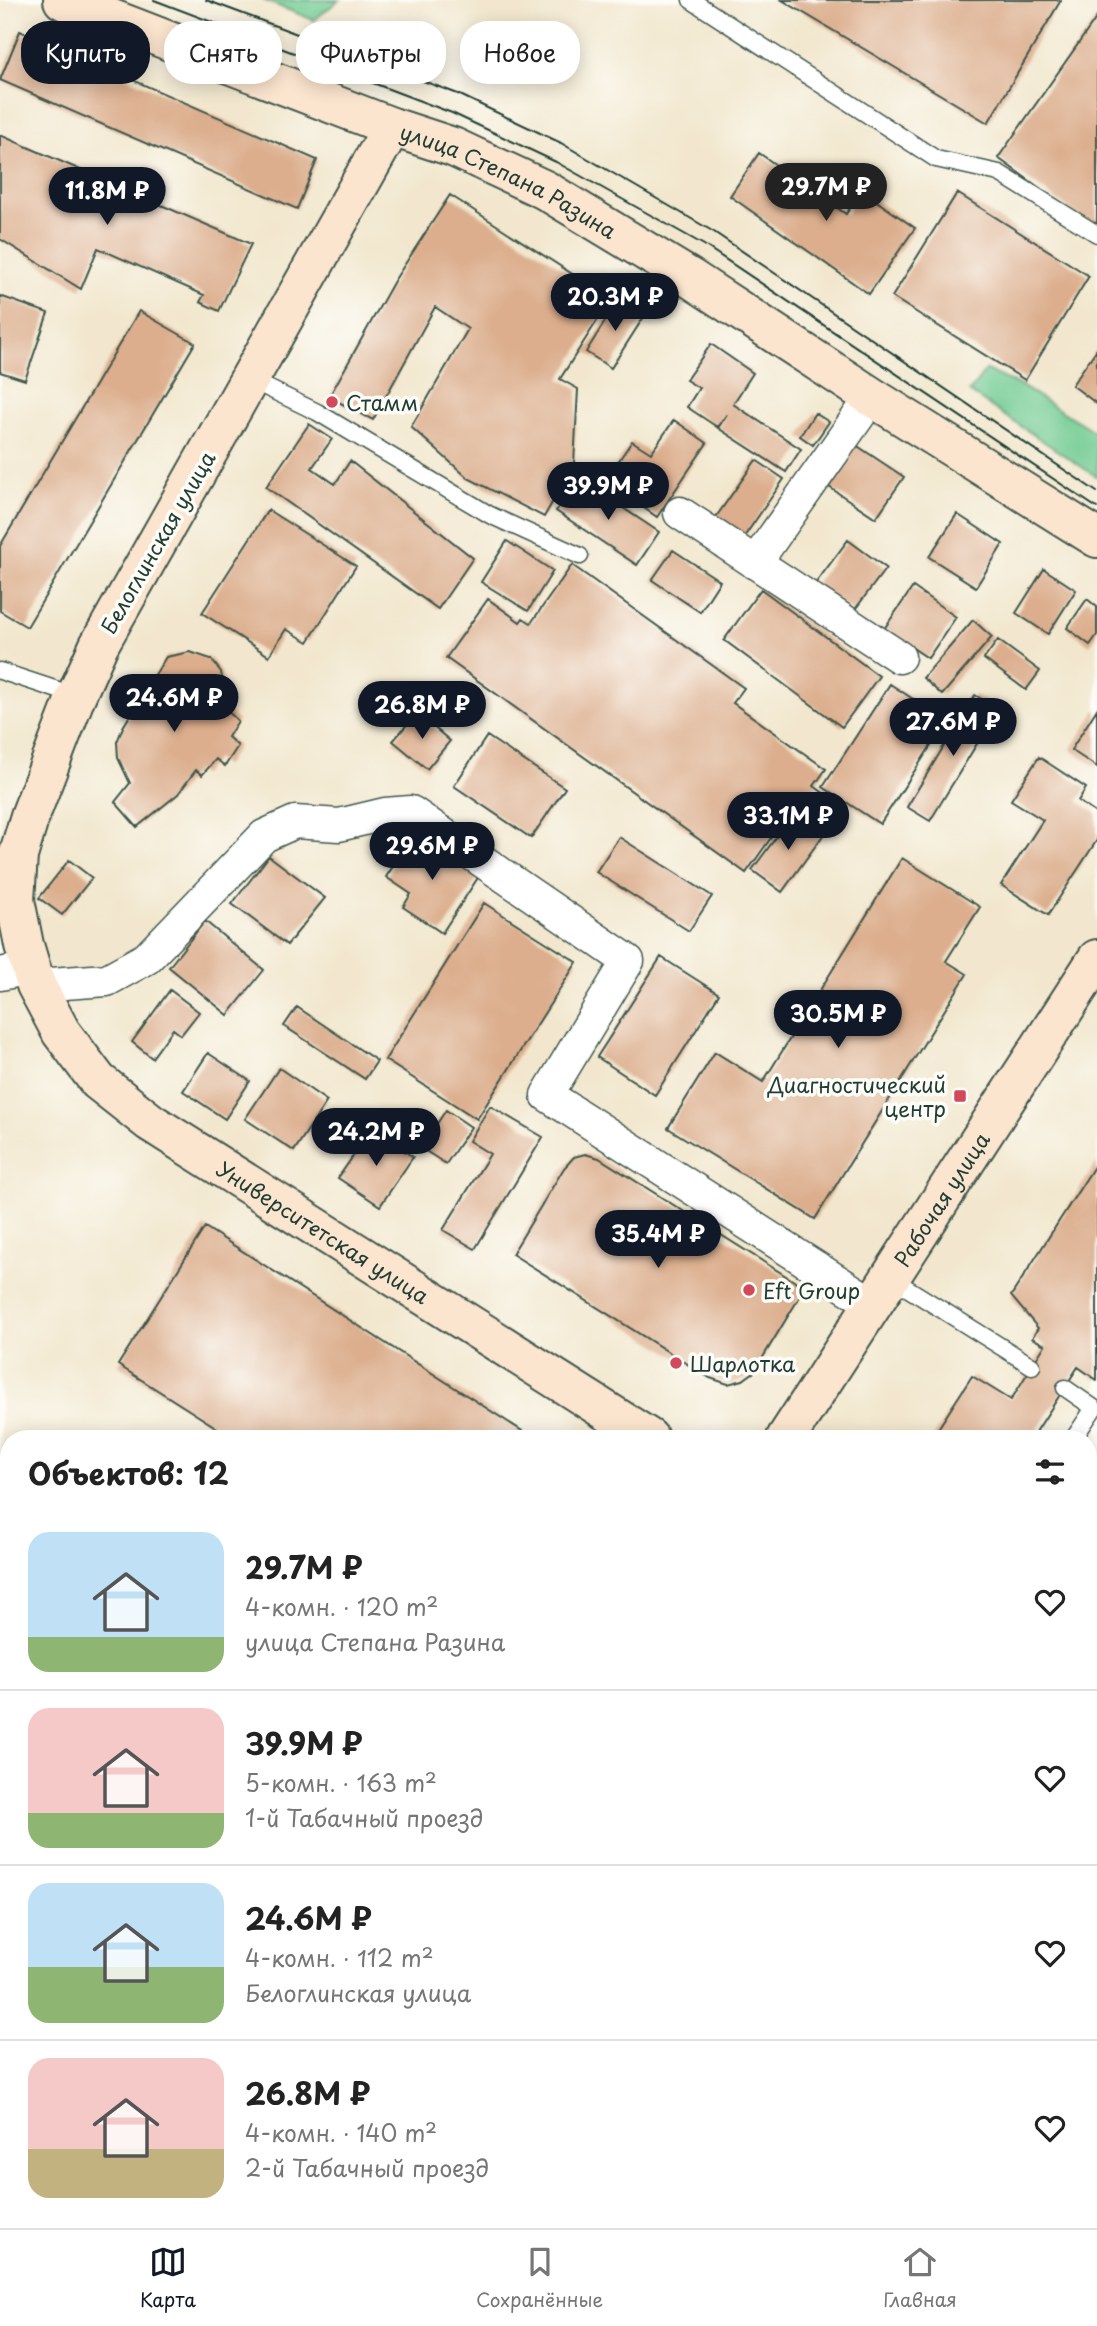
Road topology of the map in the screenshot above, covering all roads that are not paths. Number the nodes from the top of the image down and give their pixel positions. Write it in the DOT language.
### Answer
graph roads {
  1 [pos="63,0"];
  2 [pos="691,0"];
  3 [pos="392,127"];
  4 [pos="1097,234"];
  5 [pos="249,379"];
  6 [pos="872,397"];
  7 [pos="680,513"];
  8 [pos="1097,538"];
  9 [pos="580,556"];
  10 [pos="755,563"];
  11 [pos="899,657"];
  12 [pos="0,671"];
  13 [pos="76,696"];
  14 [pos="9,855"];
  15 [pos="1097,958"];
  16 [pos="22,976"];
  17 [pos="882,1291"];
  18 [pos="1032,1366"];
  19 [pos="1065,1388"];
  20 [pos="1095,1409"];
  21 [pos="636,1430"];
  22 [pos="791,1430"];
  23 [pos="1080,1430"];
  1 -- 3 [label="main road, улица Степана Разина"];
  2 -- 4 [label="lane"];
  3 -- 5 [label="main road, Белоглинская улица"];
  3 -- 6 [label="main road, улица Степана Разина"];
  5 -- 9 [label="lane"];
  5 -- 13 [label="main road, Белоглинская улица"];
  6 -- 8 [label="main road, улица Степана Разина"];
  6 -- 10 [label="street"];
  7 -- 10 [label="street"];
  10 -- 11 [label="street"];
  12 -- 13 [label="lane"];
  13 -- 14 [label="main road, Белоглинская улица"];
  14 -- 16 [label="main road, Белоглинская улица"];
  15 -- 17 [label="main road, Рабочая улица"];
  16 -- 17 [label="street"];
  16 -- 21 [label="main road, Университетская улица"];
  17 -- 18 [label="lane"];
  17 -- 22 [label="main road, Рабочая улица"];
  19 -- 20 [label="lane"];
  20 -- 23 [label="lane"];
}
